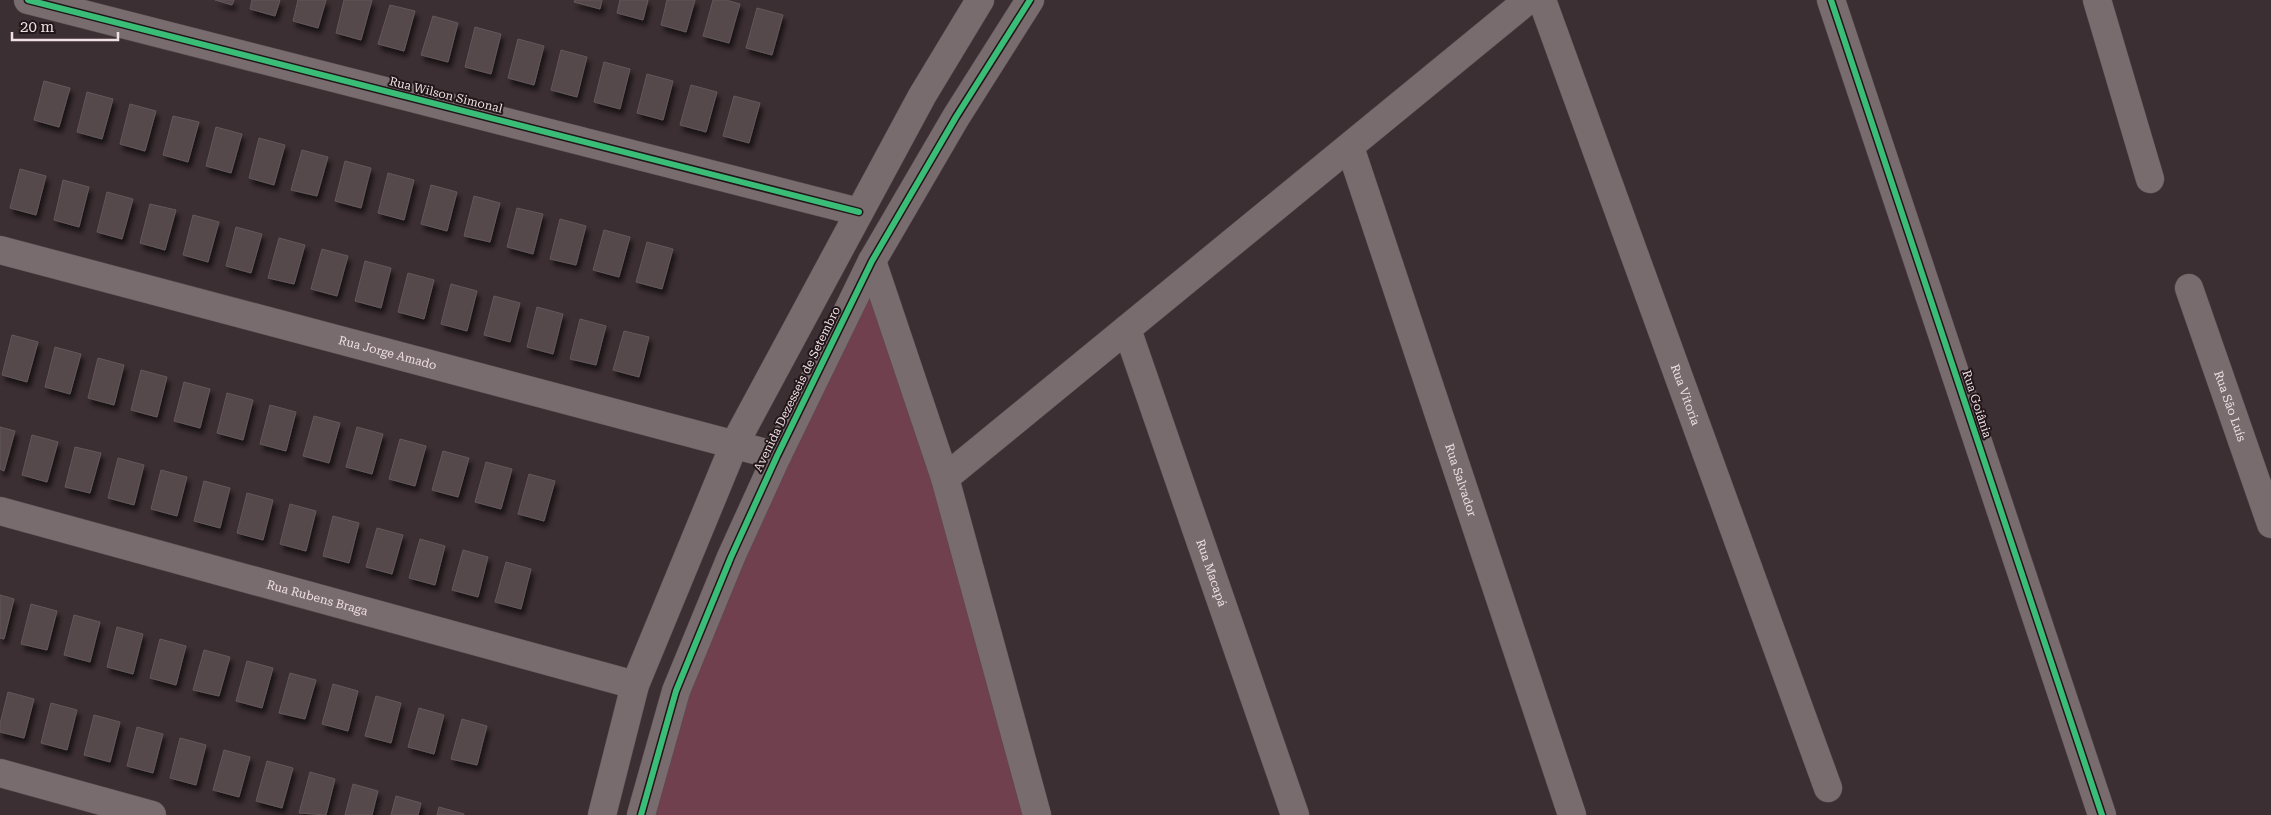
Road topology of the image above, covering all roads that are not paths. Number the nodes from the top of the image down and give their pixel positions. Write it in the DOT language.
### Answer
graph roads {
  1 [pos="28,0"];
  2 [pos="980,0"];
  3 [pos="1029,0"];
  4 [pos="1528,0"];
  5 [pos="1542,0"];
  6 [pos="1831,0"];
  7 [pos="2098,0"];
  8 [pos="1350,147"];
  9 [pos="2150,179"];
  10 [pos="859,212"];
  11 [pos="0,250"];
  12 [pos="872,262"];
  13 [pos="2189,288"];
  14 [pos="1127,329"];
  15 [pos="734,445"];
  16 [pos="777,456"];
  17 [pos="944,478"];
  18 [pos="0,511"];
  19 [pos="2271,524"];
  20 [pos="635,686"];
  21 [pos="0,773"];
  22 [pos="1828,788"];
  23 [pos="152,815"];
  24 [pos="602,815"];
  25 [pos="641,815"];
  26 [pos="1037,815"];
  27 [pos="1295,815"];
  28 [pos="1572,815"];
  29 [pos="2102,815"];
  1 -- 10 [label="street, Rua Wilson Simonal"];
  2 -- 10 [label="street, Avenida Dezesseis de Setembro"];
  3 -- 12 [label="street, Avenida Dezesseis de Setembro"];
  4 -- 8 [label="street"];
  5 -- 22 [label="street, Rua Vitoria"];
  6 -- 29 [label="street, Rua Goiânia"];
  7 -- 9 [label="street"];
  8 -- 14 [label="street"];
  8 -- 28 [label="street, Rua Salvador"];
  10 -- 15 [label="street, Avenida Dezesseis de Setembro"];
  11 -- 15 [label="street, Rua Jorge Amado"];
  12 -- 16 [label="street, Avenida Dezesseis de Setembro"];
  12 -- 17 [label="street"];
  13 -- 19 [label="street, Rua São Luís"];
  14 -- 17 [label="street"];
  14 -- 27 [label="street, Rua Macapá"];
  15 -- 16 [label="street, Rua Jorge Amado"];
  15 -- 20 [label="street, Avenida Dezesseis de Setembro"];
  16 -- 25 [label="street, Avenida Dezesseis de Setembro"];
  17 -- 26 [label="street"];
  18 -- 20 [label="street, Rua Rubens Braga"];
  20 -- 24 [label="street, Avenida Dezesseis de Setembro"];
  21 -- 23 [label="street"];
}
